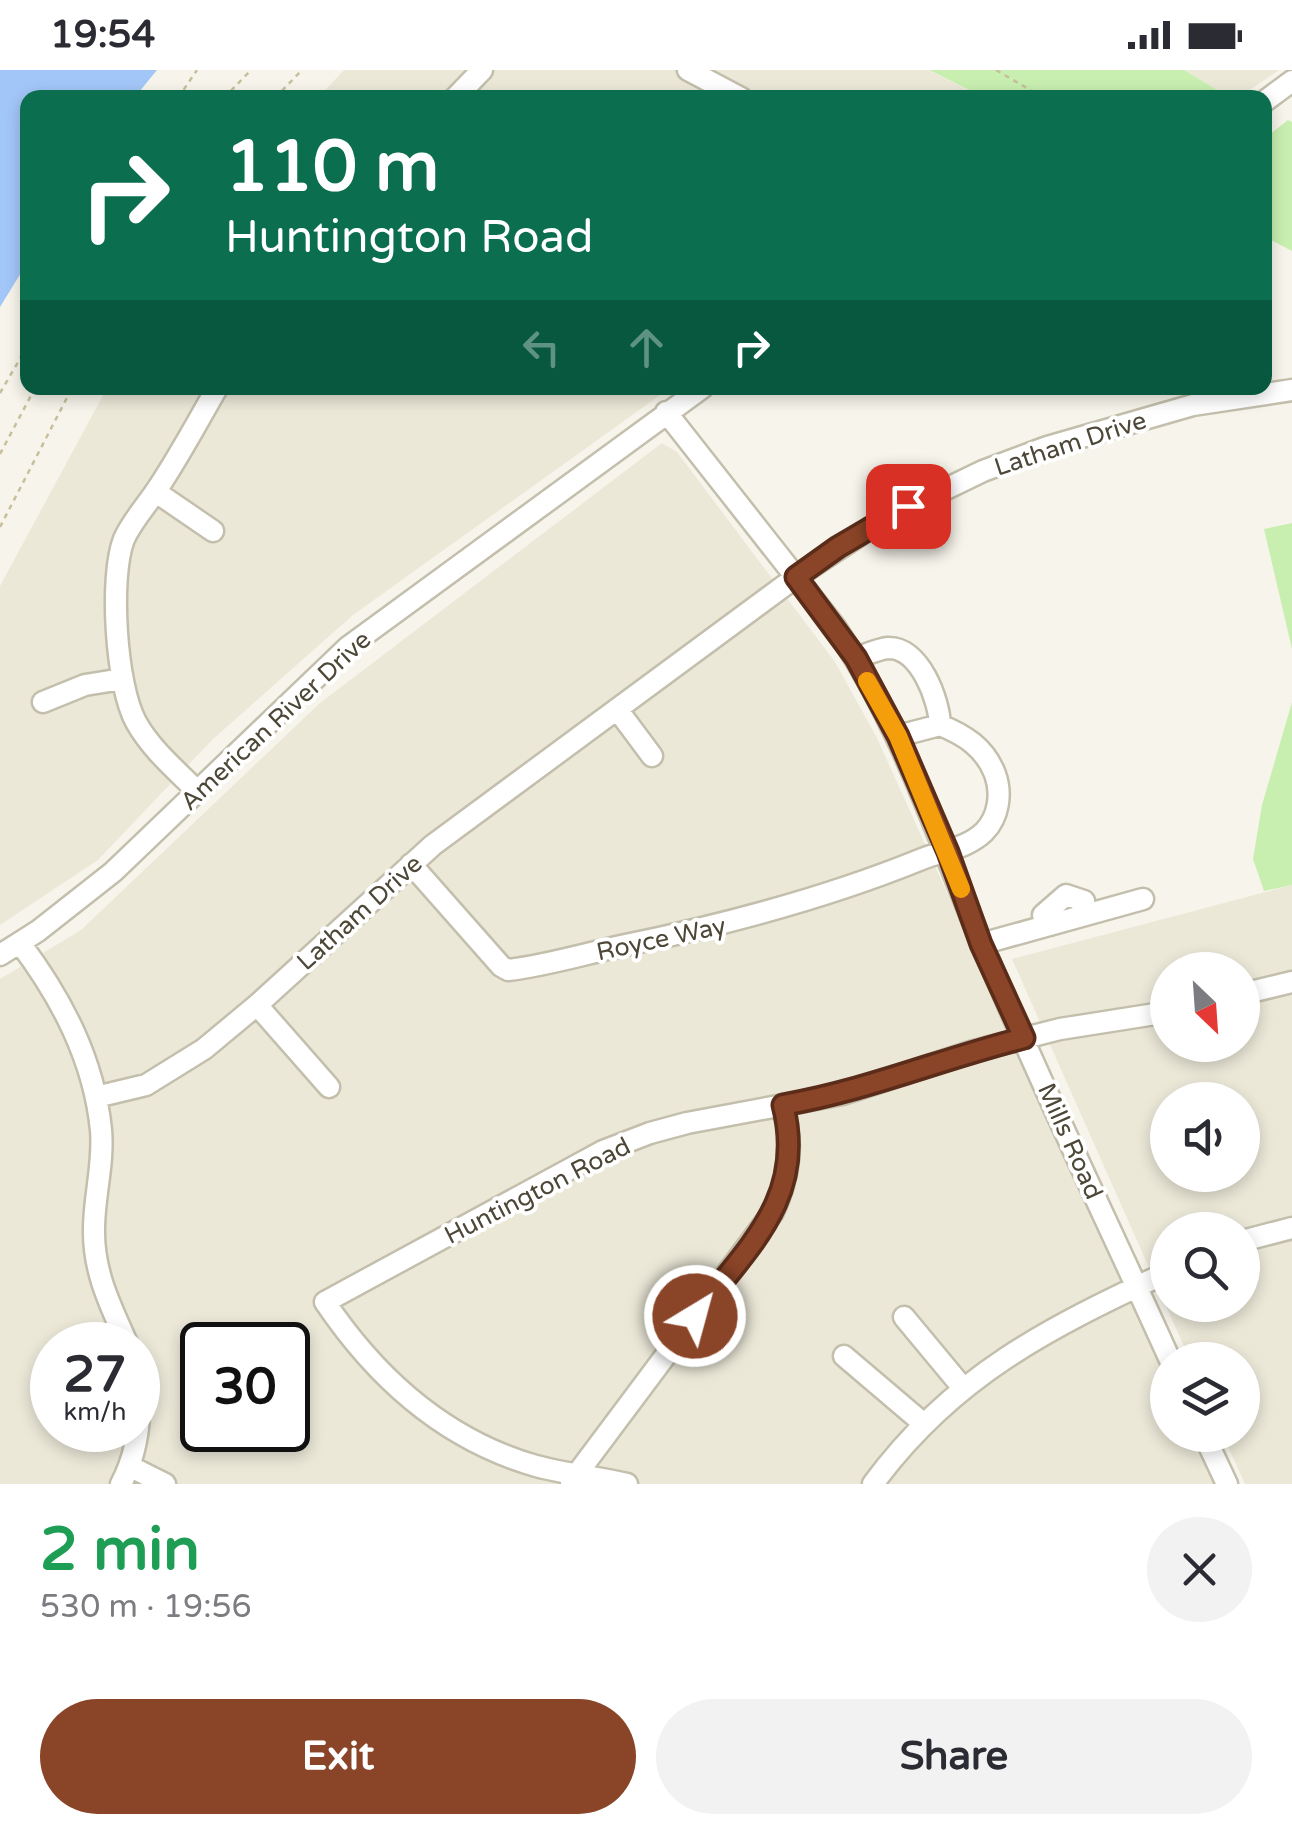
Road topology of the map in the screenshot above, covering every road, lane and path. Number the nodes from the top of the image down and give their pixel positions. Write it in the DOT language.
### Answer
graph roads {
  1 [pos="251,70"];
  2 [pos="302,70"];
  3 [pos="482,70"];
  4 [pos="688,70"];
  5 [pos="996,70"];
  6 [pos="1292,80"];
  7 [pos="232,90"];
  8 [pos="283,90"];
  9 [pos="463,90"];
  10 [pos="725,90"];
  11 [pos="1030,90"];
  12 [pos="1272,96"];
  13 [pos="20,359"];
  14 [pos="0,393"];
  15 [pos="31,395"];
  16 [pos="68,395"];
  17 [pos="213,395"];
  18 [pos="692,395"];
  19 [pos="1248,395"];
  20 [pos="666,412"];
  21 [pos="0,454"];
  22 [pos="156,492"];
  23 [pos="0,527"];
  24 [pos="213,531"];
  25 [pos="796,577"];
  26 [pos="856,658"];
  27 [pos="122,679"];
  28 [pos="43,702"];
  29 [pos="617,709"];
  30 [pos="940,726"];
  31 [pos="898,736"];
  32 [pos="652,756"];
  33 [pos="197,791"];
  34 [pos="948,852"];
  35 [pos="412,864"];
  36 [pos="1142,899"];
  37 [pos="20,944"];
  38 [pos="981,944"];
  39 [pos="0,955"];
  40 [pos="1292,982"];
  41 [pos="1260,990"];
  42 [pos="257,1005"];
  43 [pos="1150,1015"];
  44 [pos="1024,1038"];
  45 [pos="329,1087"];
  46 [pos="96,1098"];
  47 [pos="783,1105"];
  48 [pos="1292,1228"];
  49 [pos="1260,1236"];
  50 [pos="1150,1280"];
  51 [pos="1137,1286"];
  52 [pos="904,1317"];
  53 [pos="117,1322"];
  54 [pos="1162,1342"];
  55 [pos="844,1356"];
  56 [pos="963,1388"];
  57 [pos="924,1424"];
  58 [pos="1212,1452"];
  59 [pos="125,1475"];
  60 [pos="572,1480"];
  61 [pos="164,1484"];
  62 [pos="628,1484"];
  63 [pos="873,1484"];
  64 [pos="1227,1484"];
  1 -- 7 [label="path"];
  2 -- 8 [label="path"];
  3 -- 9 [label="street"];
  4 -- 10 [label="street"];
  5 -- 11 [label="path"];
  6 -- 12 [label="street"];
  13 -- 14 [label="path"];
  15 -- 21 [label="path"];
  16 -- 23 [label="path"];
  17 -- 22 [label="street"];
  18 -- 20 [label="street, American River Drive"];
  19 -- 25 [label="street, Latham Drive"];
  20 -- 25 [label="street, Mills Road"];
  20 -- 33 [label="street, American River Drive"];
  22 -- 24 [label="street"];
  22 -- 27 [label="street"];
  25 -- 26 [label="street, Mills Road"];
  25 -- 29 [label="street, Latham Drive"];
  26 -- 30 [label="street"];
  26 -- 31 [label="street, Mills Road"];
  27 -- 28 [label="street"];
  27 -- 33 [label="street"];
  29 -- 32 [label="street"];
  29 -- 35 [label="street, Latham Drive"];
  30 -- 31 [label="street"];
  30 -- 34 [label="street"];
  31 -- 34 [label="street, Mills Road"];
  33 -- 37 [label="street, American River Drive"];
  34 -- 35 [label="street, Royce Way"];
  34 -- 38 [label="street, Mills Road"];
  35 -- 42 [label="street, Latham Drive"];
  36 -- 38 [label="street"];
  37 -- 39 [label="street, American River Drive"];
  37 -- 46 [label="street"];
  38 -- 44 [label="street, Mills Road"];
  40 -- 41 [label="street"];
  42 -- 45 [label="street"];
  42 -- 46 [label="street, Latham Drive"];
  43 -- 44 [label="street, Huntington Road"];
  44 -- 47 [label="street, Huntington Road"];
  44 -- 51 [label="street, Mills Road"];
  46 -- 53 [label="street"];
  47 -- 60 [label="street"];
  47 -- 60 [label="street, Huntington Road"];
  48 -- 49 [label="street"];
  50 -- 51 [label="street"];
  51 -- 54 [label="street, Mills Road"];
  51 -- 56 [label="street"];
  52 -- 56 [label="street"];
  55 -- 57 [label="street"];
  56 -- 57 [label="street"];
  57 -- 63 [label="street"];
  58 -- 64 [label="street"];
  59 -- 61 [label="street"];
  60 -- 62 [label="street"];
}
